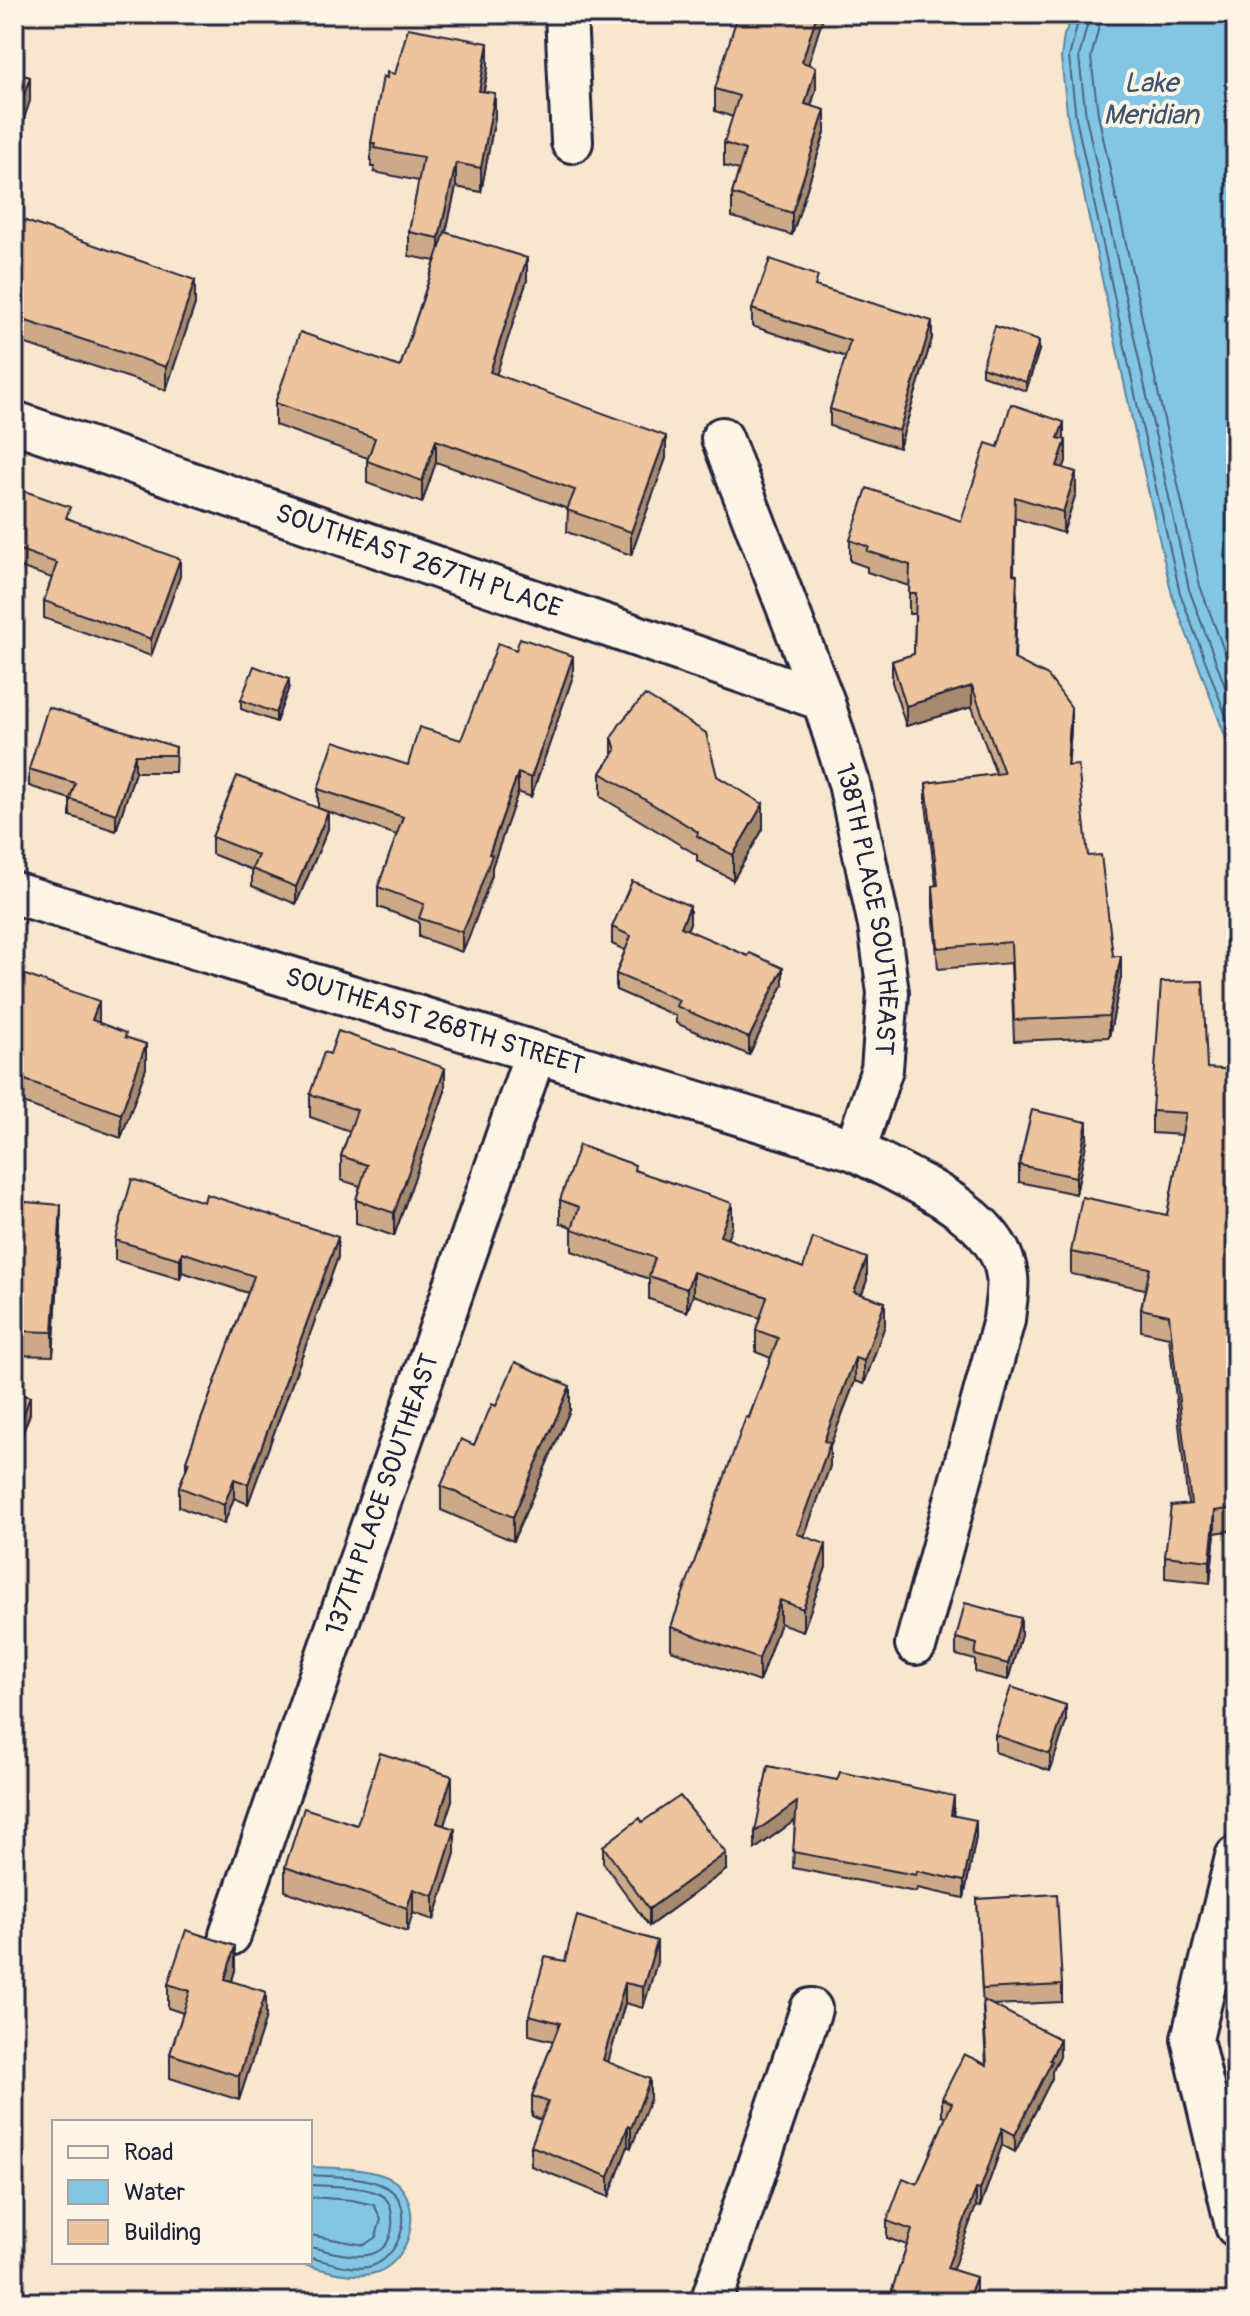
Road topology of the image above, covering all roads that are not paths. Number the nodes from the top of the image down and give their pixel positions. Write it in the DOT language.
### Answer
graph roads {
  1 [pos="566,14"];
  2 [pos="572,142"];
  3 [pos="14,422"];
  4 [pos="722,438"];
  5 [pos="823,700"];
  6 [pos="14,893"];
  7 [pos="535,1054"];
  8 [pos="855,1150"];
  9 [pos="916,1644"];
  10 [pos="1236,1857"];
  11 [pos="230,1935"];
  12 [pos="811,2009"];
  13 [pos="1236,2226"];
  14 [pos="711,2302"];
  1 -- 2 [label="street"];
  3 -- 5 [label="street, SOUTHEAST 267TH PLACE"];
  4 -- 5 [label="street, 138TH PLACE SOUTHEAST"];
  5 -- 8 [label="street, 138TH PLACE SOUTHEAST"];
  6 -- 7 [label="street, SOUTHEAST 268TH STREET"];
  7 -- 8 [label="street, SOUTHEAST 268TH STREET"];
  7 -- 11 [label="street, 137TH PLACE SOUTHEAST"];
  8 -- 9 [label="street"];
  10 -- 13 [label="street"];
  12 -- 14 [label="street"];
}
